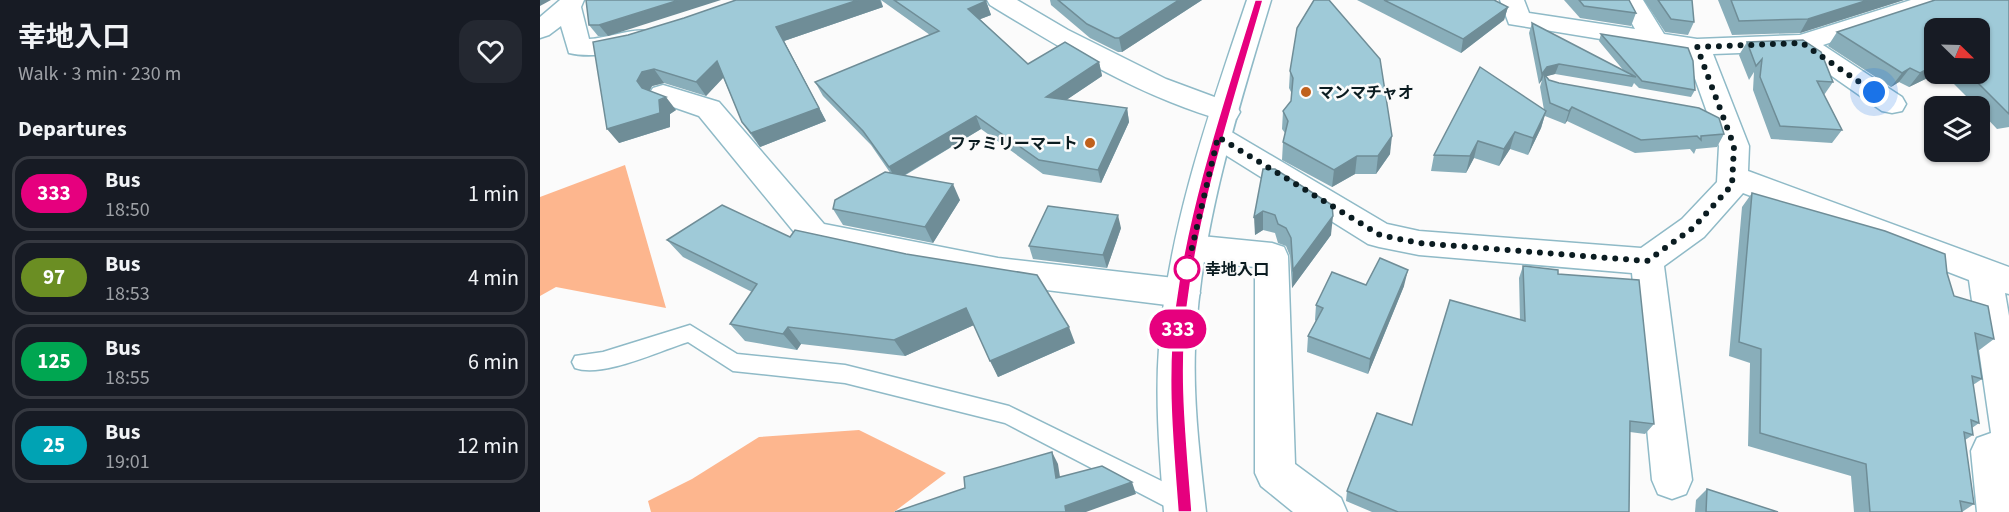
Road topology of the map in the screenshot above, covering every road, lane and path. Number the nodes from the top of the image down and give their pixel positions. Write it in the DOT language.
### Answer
graph roads {
  1 [pos="999,0"];
  2 [pos="1259,0"];
  3 [pos="1512,0"];
  4 [pos="1631,0"];
  5 [pos="1936,0"];
  6 [pos="570,4"];
  7 [pos="1884,7"];
  8 [pos="665,28"];
  9 [pos="540,30"];
  10 [pos="1655,41"];
  11 [pos="1802,43"];
  12 [pos="1697,47"];
  13 [pos="663,94"];
  14 [pos="1892,104"];
  15 [pos="1689,109"];
  16 [pos="1723,115"];
  17 [pos="1222,124"];
  18 [pos="1732,177"];
  19 [pos="1191,248"];
  20 [pos="1647,261"];
  21 [pos="1997,277"];
  22 [pos="1184,293"];
  23 [pos="582,362"];
  24 [pos="2009,430"];
  25 [pos="2009,447"];
  26 [pos="1672,480"];
  27 [pos="1185,508"];
  28 [pos="1326,512"];
  29 [pos="1998,512"];
  1 -- 17 [label="street"];
  2 -- 17 [label="street"];
  3 -- 10 [label="street"];
  4 -- 10 [label="street"];
  5 -- 7 [label="street"];
  6 -- 8 [label="street"];
  6 -- 9 [label="street"];
  7 -- 11 [label="street"];
  10 -- 12 [label="street"];
  11 -- 12 [label="street"];
  11 -- 14 [label="street"];
  12 -- 16 [label="street"];
  13 -- 22 [label="street"];
  15 -- 16 [label="street"];
  16 -- 18 [label="street"];
  17 -- 19 [label="street"];
  17 -- 20 [label="street"];
  18 -- 20 [label="street"];
  18 -- 21 [label="street"];
  19 -- 22 [label="street"];
  19 -- 28 [label="street"];
  20 -- 26 [label="street"];
  21 -- 24 [label="street"];
  22 -- 27 [label="street"];
  23 -- 27 [label="lane"];
  25 -- 29 [label="street"];
}
